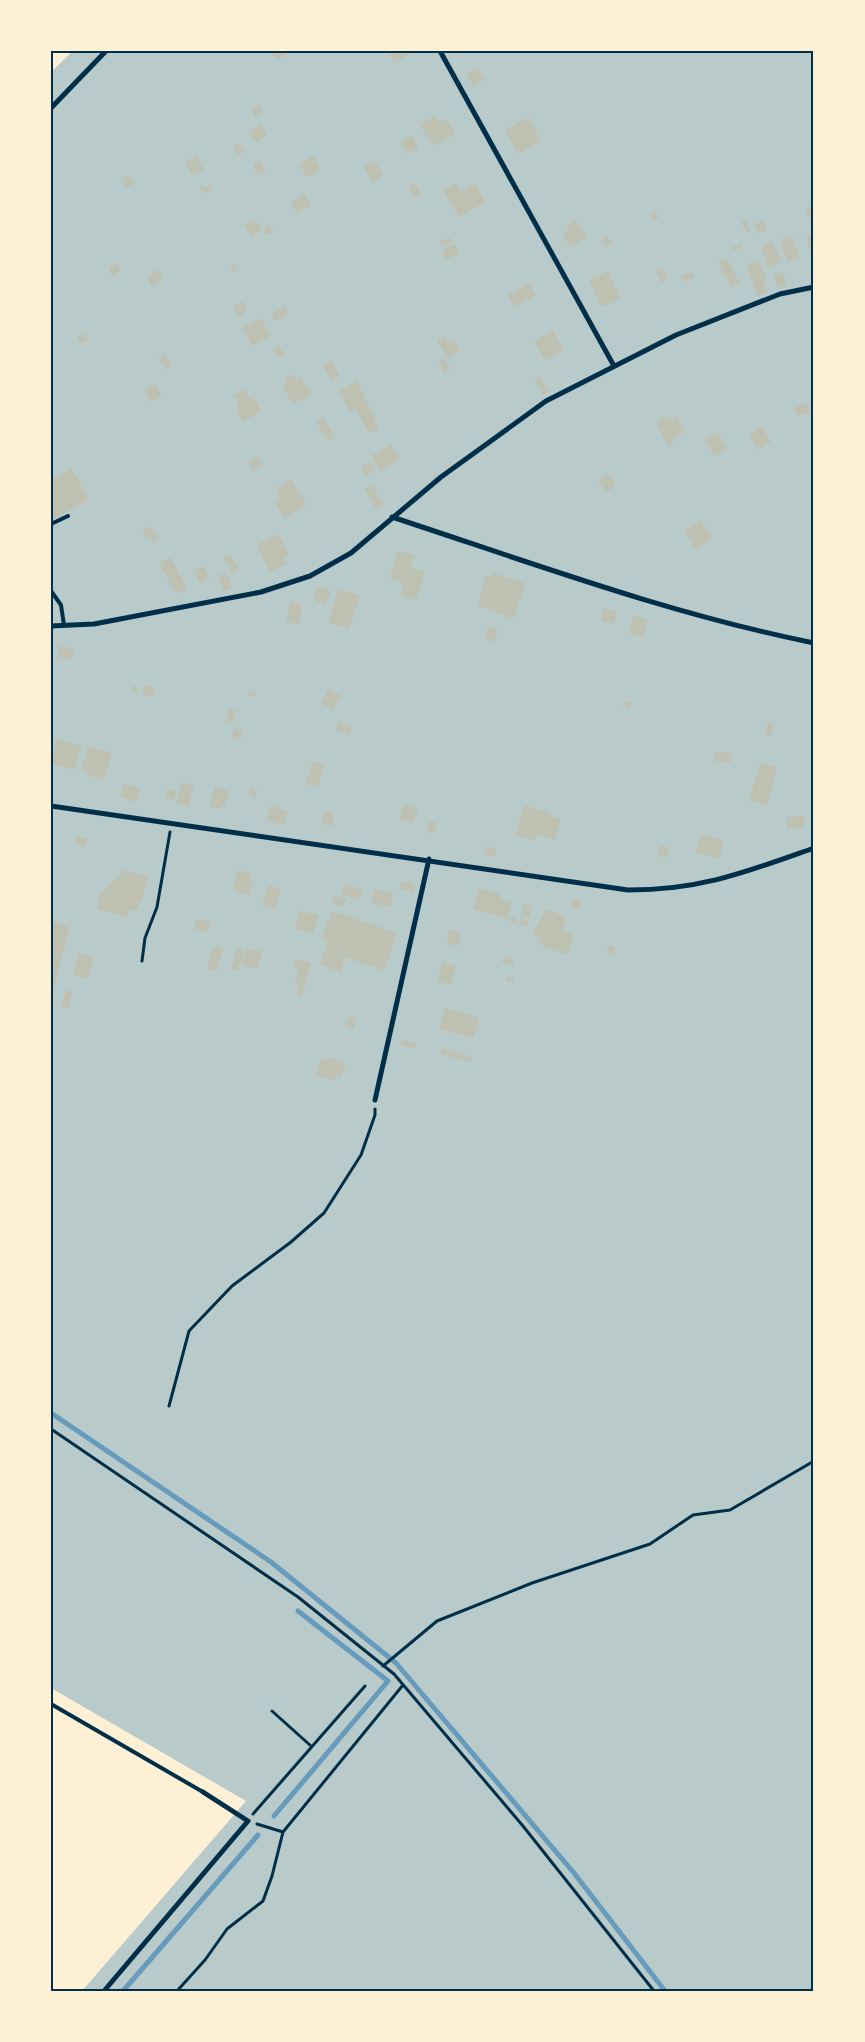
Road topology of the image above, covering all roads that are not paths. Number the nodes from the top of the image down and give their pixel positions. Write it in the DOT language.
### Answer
graph roads {
  1 [pos="106,51"];
  2 [pos="440,51"];
  3 [pos="51,108"];
  4 [pos="814,287"];
  5 [pos="614,366"];
  6 [pos="68,516"];
  7 [pos="392,517"];
  8 [pos="51,524"];
  9 [pos="51,591"];
  10 [pos="64,625"];
  11 [pos="51,626"];
  12 [pos="814,643"];
  13 [pos="51,806"];
  14 [pos="814,848"];
  15 [pos="429,859"];
  16 [pos="375,1100"];
  17 [pos="51,1704"];
  18 [pos="203,1792"];
  19 [pos="104,1991"];
  1 -- 3 [label="street"];
  2 -- 5 [label="street"];
  4 -- 5 [label="street"];
  5 -- 7 [label="street"];
  6 -- 8 [label="lane"];
  7 -- 10 [label="street"];
  7 -- 12 [label="street"];
  9 -- 10 [label="lane"];
  10 -- 11 [label="street"];
  13 -- 15 [label="street"];
  14 -- 15 [label="street"];
  15 -- 16 [label="street"];
  17 -- 18 [label="lane"];
  18 -- 19 [label="street"];
}
